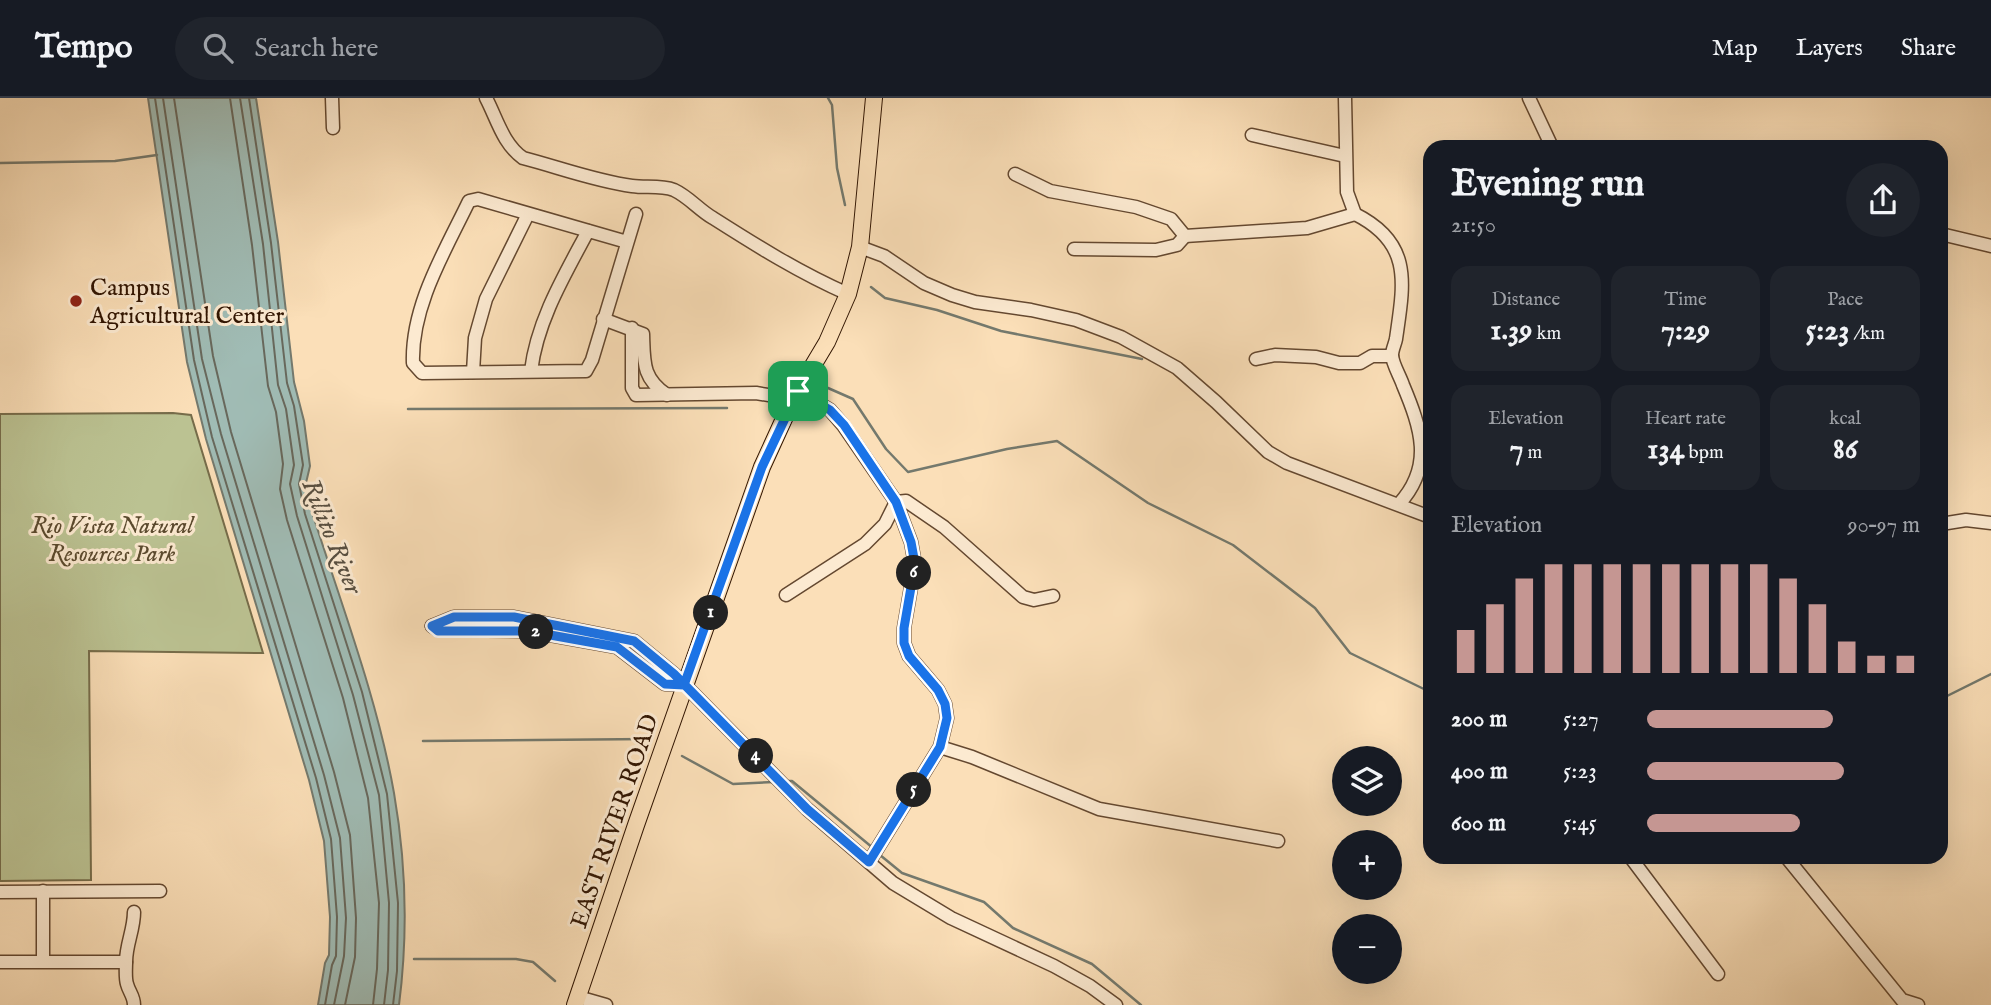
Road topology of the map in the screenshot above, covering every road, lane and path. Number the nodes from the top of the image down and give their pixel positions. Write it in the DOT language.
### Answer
graph roads {
  1 [pos="332,98"];
  2 [pos="478,98"];
  3 [pos="486,98"];
  4 [pos="874,98"];
  5 [pos="1345,98"];
  6 [pos="1529,98"];
  7 [pos="333,128"];
  8 [pos="1252,135"];
  9 [pos="1549,140"];
  10 [pos="1345,156"];
  11 [pos="1015,174"];
  12 [pos="694,206"];
  13 [pos="528,214"];
  14 [pos="636,214"];
  15 [pos="1355,214"];
  16 [pos="588,231"];
  17 [pos="1185,236"];
  18 [pos="1948,236"];
  19 [pos="627,242"];
  20 [pos="1991,246"];
  21 [pos="860,247"];
  22 [pos="1074,249"];
  23 [pos="848,294"];
  24 [pos="603,319"];
  25 [pos="632,328"];
  26 [pos="1392,356"];
  27 [pos="1256,359"];
  28 [pos="531,371"];
  29 [pos="472,372"];
  30 [pos="667,395"];
  31 [pos="796,395"];
  32 [pos="896,502"];
  33 [pos="1399,504"];
  34 [pos="1423,514"];
  35 [pos="1948,523"];
  36 [pos="1991,523"];
  37 [pos="786,595"];
  38 [pos="1053,596"];
  39 [pos="684,685"];
  40 [pos="940,747"];
  41 [pos="1278,841"];
  42 [pos="869,862"];
  43 [pos="1636,864"];
  44 [pos="1792,864"];
  45 [pos="43,891"];
  46 [pos="160,891"];
  47 [pos="0,892"];
  48 [pos="134,912"];
  49 [pos="43,961"];
  50 [pos="0,962"];
  51 [pos="126,962"];
  52 [pos="1718,974"];
  53 [pos="577,1001"];
  54 [pos="134,1005"];
  55 [pos="606,1005"];
  56 [pos="1116,1005"];
  57 [pos="1918,1005"];
  1 -- 7 [label="street"];
  2 -- 12 [label="street"];
  3 -- 12 [label="street"];
  4 -- 21 [label="main road, EAST RIVER ROAD"];
  5 -- 10 [label="street"];
  6 -- 9 [label="street"];
  8 -- 10 [label="street"];
  10 -- 15 [label="street"];
  11 -- 17 [label="street"];
  12 -- 23 [label="street"];
  13 -- 16 [label="street"];
  13 -- 29 [label="street"];
  13 -- 29 [label="street"];
  14 -- 19 [label="street"];
  15 -- 17 [label="street"];
  15 -- 26 [label="street"];
  16 -- 19 [label="street"];
  16 -- 28 [label="street"];
  17 -- 22 [label="street"];
  18 -- 20 [label="street"];
  19 -- 24 [label="street"];
  21 -- 23 [label="main road, EAST RIVER ROAD"];
  21 -- 33 [label="street"];
  23 -- 31 [label="main road, EAST RIVER ROAD"];
  24 -- 25 [label="street"];
  24 -- 28 [label="street"];
  25 -- 30 [label="street"];
  25 -- 30 [label="street"];
  26 -- 27 [label="street"];
  26 -- 33 [label="street"];
  28 -- 29 [label="street"];
  30 -- 31 [label="street"];
  31 -- 32 [label="street"];
  31 -- 39 [label="main road, EAST RIVER ROAD"];
  32 -- 37 [label="street"];
  32 -- 38 [label="street"];
  32 -- 40 [label="street"];
  33 -- 34 [label="street"];
  35 -- 36 [label="street"];
  39 -- 39 [label="street"];
  39 -- 42 [label="street"];
  39 -- 53 [label="main road, EAST RIVER ROAD"];
  40 -- 41 [label="street"];
  40 -- 42 [label="street"];
  42 -- 56 [label="street"];
  43 -- 52 [label="street"];
  44 -- 57 [label="street"];
  45 -- 46 [label="street"];
  45 -- 47 [label="street"];
  45 -- 49 [label="street"];
  48 -- 51 [label="street"];
  49 -- 50 [label="street"];
  49 -- 51 [label="street"];
  51 -- 54 [label="street"];
  53 -- 55 [label="street"];
}
